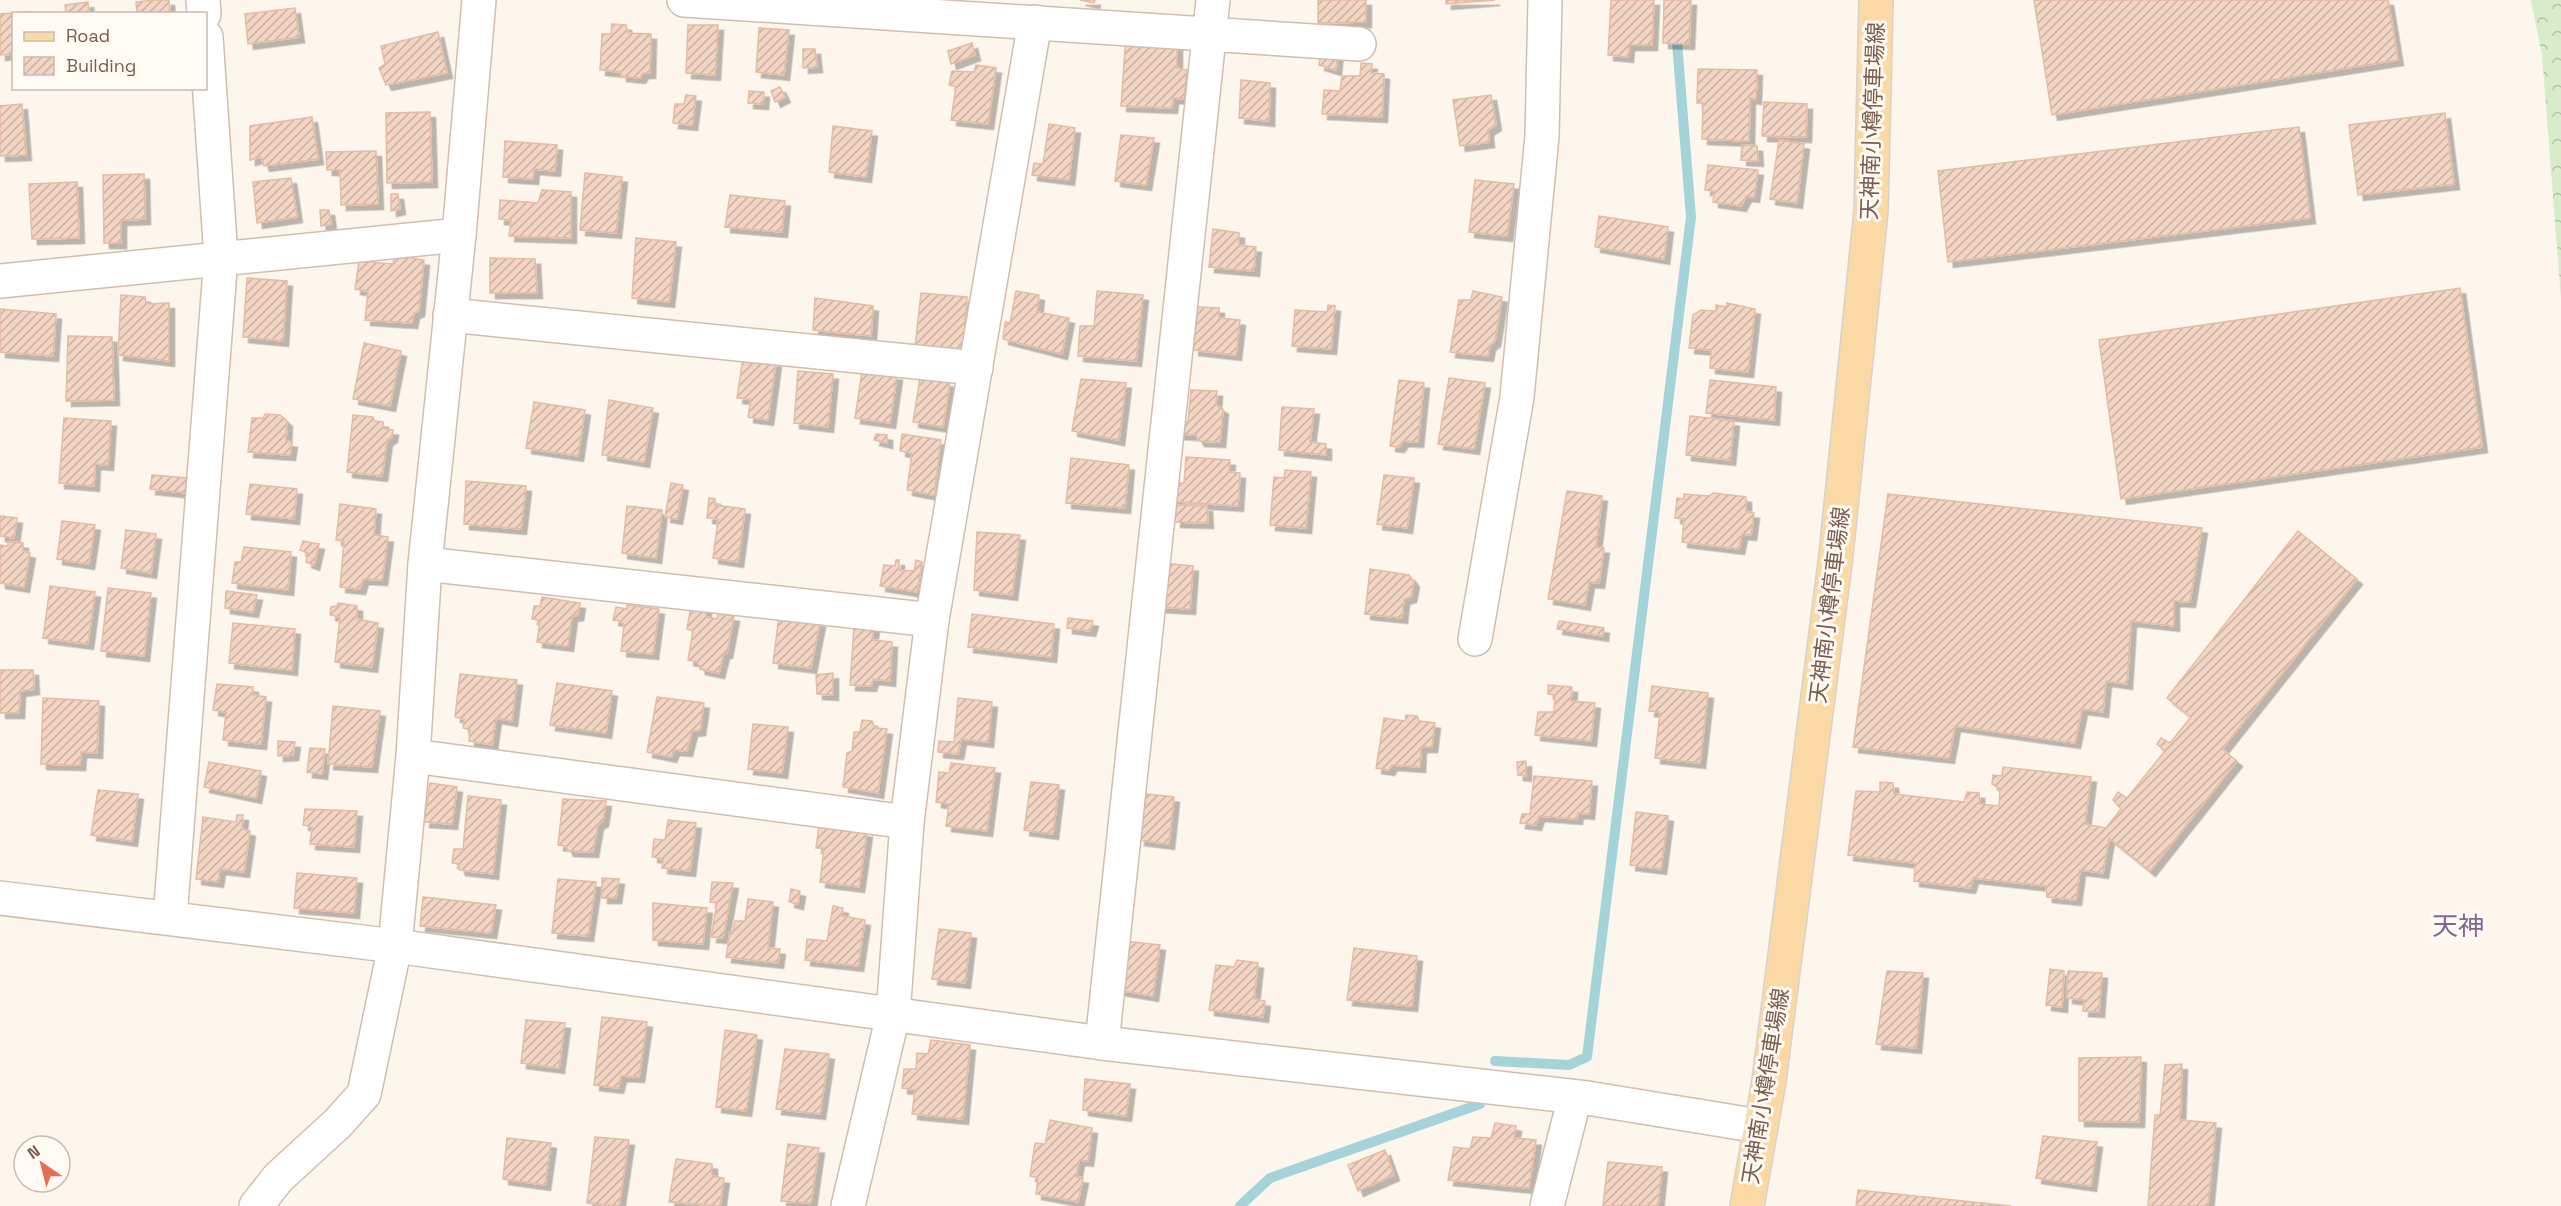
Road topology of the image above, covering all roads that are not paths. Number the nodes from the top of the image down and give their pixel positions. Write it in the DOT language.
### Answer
graph roads {
  1 [pos="479,0"];
  2 [pos="684,0"];
  3 [pos="1213,0"];
  4 [pos="1545,0"];
  5 [pos="1876,0"];
  6 [pos="1035,22"];
  7 [pos="1211,35"];
  8 [pos="1359,44"];
  9 [pos="207,52"];
  10 [pos="459,235"];
  11 [pos="221,257"];
  12 [pos="0,280"];
  13 [pos="450,315"];
  14 [pos="976,368"];
  15 [pos="425,564"];
  16 [pos="932,620"];
  17 [pos="1475,639"];
  18 [pos="413,756"];
  19 [pos="907,822"];
  20 [pos="0,898"];
  21 [pos="170,918"];
  22 [pos="395,946"];
  23 [pos="893,1015"];
  24 [pos="1102,1043"];
  25 [pos="1575,1097"];
  26 [pos="1760,1126"];
  27 [pos="268,1204"];
  28 [pos="848,1206"];
  29 [pos="1547,1206"];
  30 [pos="1747,1206"];
  1 -- 10 [label="street"];
  2 -- 6 [label="street"];
  3 -- 7 [label="street"];
  4 -- 17 [label="street"];
  5 -- 26 [label="main road, 天神南小樽停車場線"];
  6 -- 7 [label="street"];
  6 -- 14 [label="street"];
  7 -- 8 [label="street"];
  7 -- 24 [label="street"];
  9 -- 11 [label="street"];
  10 -- 11 [label="street"];
  10 -- 13 [label="street"];
  11 -- 12 [label="street"];
  11 -- 21 [label="street"];
  13 -- 14 [label="street"];
  13 -- 15 [label="street"];
  14 -- 16 [label="street"];
  15 -- 16 [label="street"];
  15 -- 18 [label="street"];
  16 -- 19 [label="street"];
  18 -- 19 [label="street"];
  18 -- 22 [label="street"];
  19 -- 23 [label="street"];
  20 -- 21 [label="street"];
  21 -- 22 [label="street"];
  22 -- 23 [label="street"];
  22 -- 27 [label="street"];
  23 -- 24 [label="street"];
  23 -- 28 [label="street"];
  24 -- 25 [label="street"];
  25 -- 26 [label="street"];
  25 -- 29 [label="street"];
  26 -- 30 [label="main road, 天神南小樽停車場線"];
}
